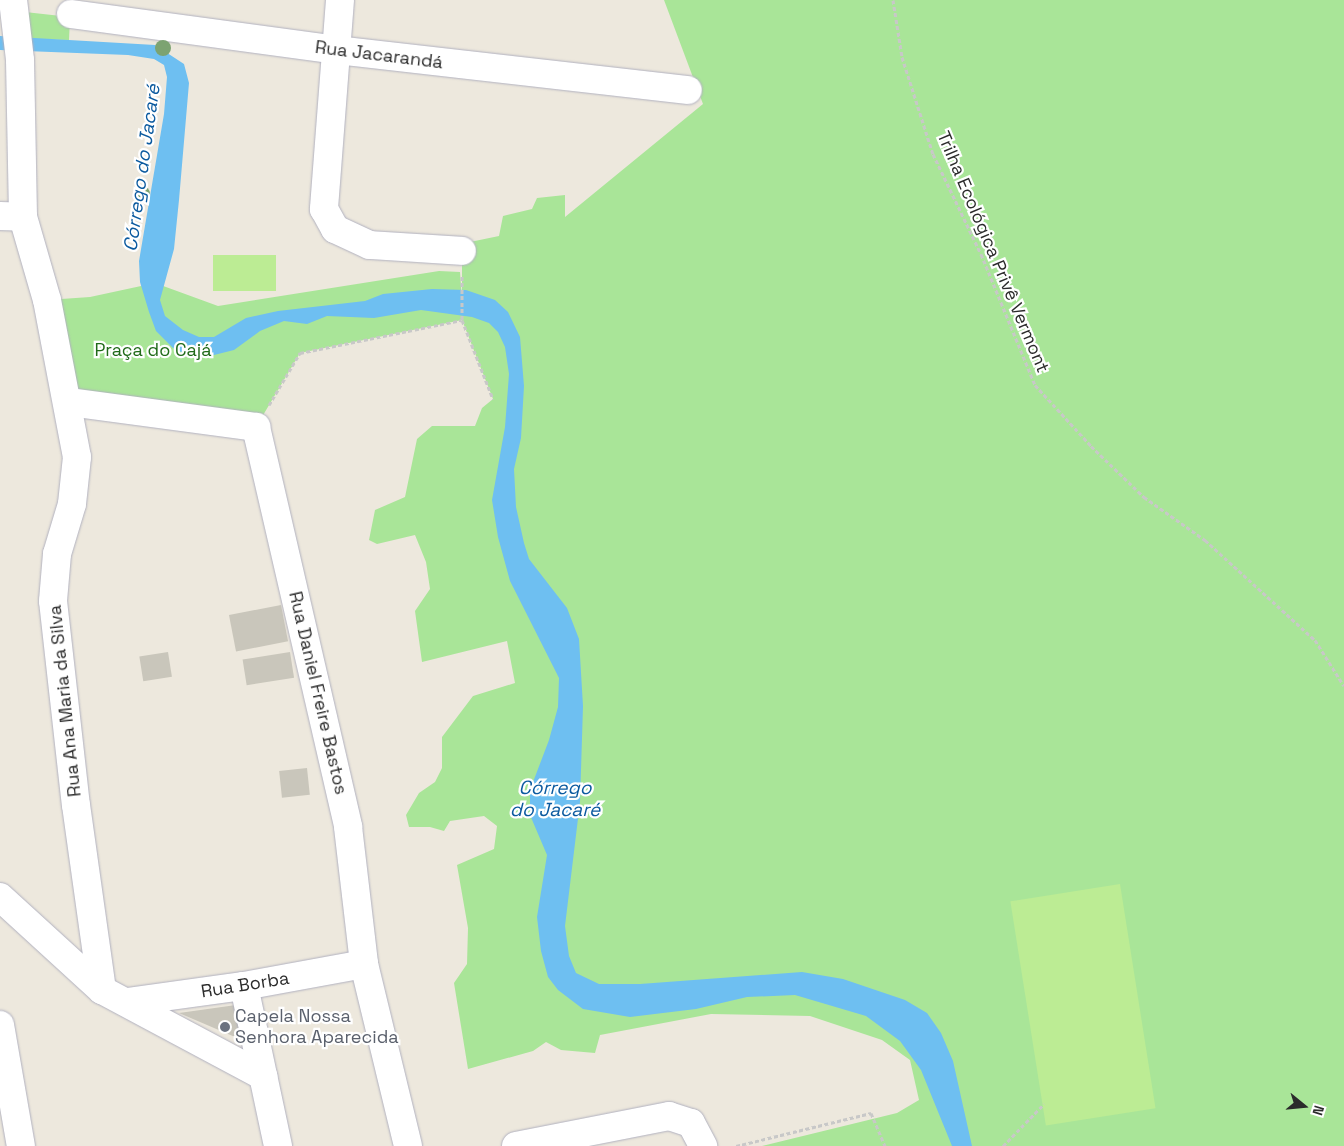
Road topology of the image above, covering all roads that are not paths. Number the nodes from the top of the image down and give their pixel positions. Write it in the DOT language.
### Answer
graph roads {
  1 [pos="340,0"];
  2 [pos="9,4"];
  3 [pos="71,14"];
  4 [pos="336,50"];
  5 [pos="688,90"];
  6 [pos="12,217"];
  7 [pos="462,258"];
  8 [pos="69,402"];
  9 [pos="0,897"];
  10 [pos="364,964"];
  11 [pos="244,986"];
  12 [pos="102,990"];
  13 [pos="126,1002"];
  14 [pos="0,1025"];
  15 [pos="263,1076"];
  16 [pos="21,1146"];
  17 [pos="278,1146"];
  18 [pos="408,1146"];
  19 [pos="516,1146"];
  20 [pos="703,1146"];
  1 -- 4 [label="street"];
  2 -- 6 [label="street, Rua Ana Maria da Silva"];
  3 -- 4 [label="street, Rua Jacarandá"];
  4 -- 5 [label="street, Rua Jacarandá"];
  4 -- 7 [label="street"];
  6 -- 8 [label="street, Rua Ana Maria da Silva"];
  8 -- 10 [label="street, Rua Daniel Freire Bastos"];
  8 -- 12 [label="street, Rua Ana Maria da Silva"];
  9 -- 12 [label="street"];
  10 -- 11 [label="street, Rua Borba"];
  10 -- 18 [label="street, Rua Daniel Freire Bastos"];
  11 -- 13 [label="street, Rua Borba"];
  11 -- 15 [label="street"];
  12 -- 13 [label="street"];
  13 -- 15 [label="street"];
  14 -- 16 [label="street"];
  15 -- 17 [label="street"];
  19 -- 20 [label="street"];
}
